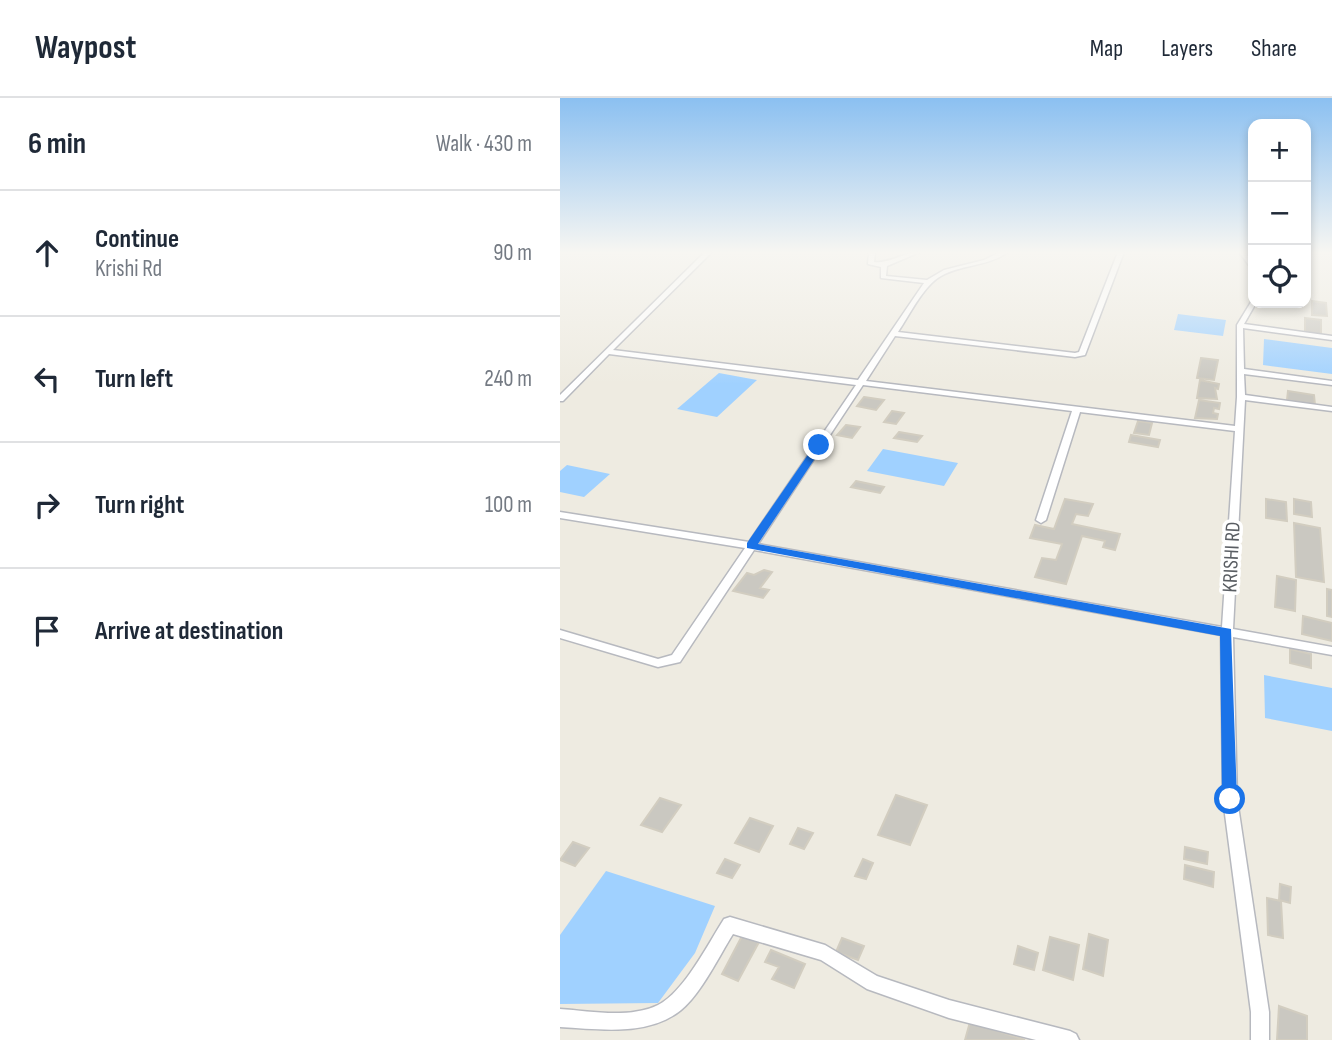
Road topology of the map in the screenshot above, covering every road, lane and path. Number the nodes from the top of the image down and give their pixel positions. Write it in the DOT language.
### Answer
graph roads {
  1 [pos="665,296"];
  2 [pos="919,296"];
  3 [pos="1104,296"];
  4 [pos="1250,308"];
  5 [pos="1240,325"];
  6 [pos="894,334"];
  7 [pos="1332,338"];
  8 [pos="608,352"];
  9 [pos="1240,371"];
  10 [pos="862,383"];
  11 [pos="1332,383"];
  12 [pos="1241,397"];
  13 [pos="560,399"];
  14 [pos="1077,408"];
  15 [pos="1332,409"];
  16 [pos="1239,429"];
  17 [pos="560,514"];
  18 [pos="1041,520"];
  19 [pos="751,546"];
  20 [pos="1227,632"];
  21 [pos="560,634"];
  22 [pos="1332,651"];
  23 [pos="560,1018"];
  24 [pos="1070,1040"];
  25 [pos="1260,1040"];
  1 -- 8 [label="street"];
  2 -- 6 [label="street"];
  3 -- 6 [label="street"];
  4 -- 5 [label="street"];
  5 -- 7 [label="street"];
  5 -- 9 [label="street, KRISHI RD"];
  6 -- 10 [label="street"];
  8 -- 10 [label="street"];
  8 -- 13 [label="street"];
  9 -- 11 [label="street"];
  9 -- 12 [label="street, KRISHI RD"];
  10 -- 14 [label="street"];
  10 -- 19 [label="street"];
  12 -- 15 [label="street"];
  12 -- 16 [label="street, KRISHI RD"];
  14 -- 16 [label="street"];
  14 -- 18 [label="street"];
  16 -- 20 [label="street, KRISHI RD"];
  17 -- 19 [label="street"];
  19 -- 20 [label="street"];
  19 -- 21 [label="street"];
  20 -- 22 [label="street"];
  20 -- 25 [label="street, KRISHI RD"];
  23 -- 24 [label="street"];
}
